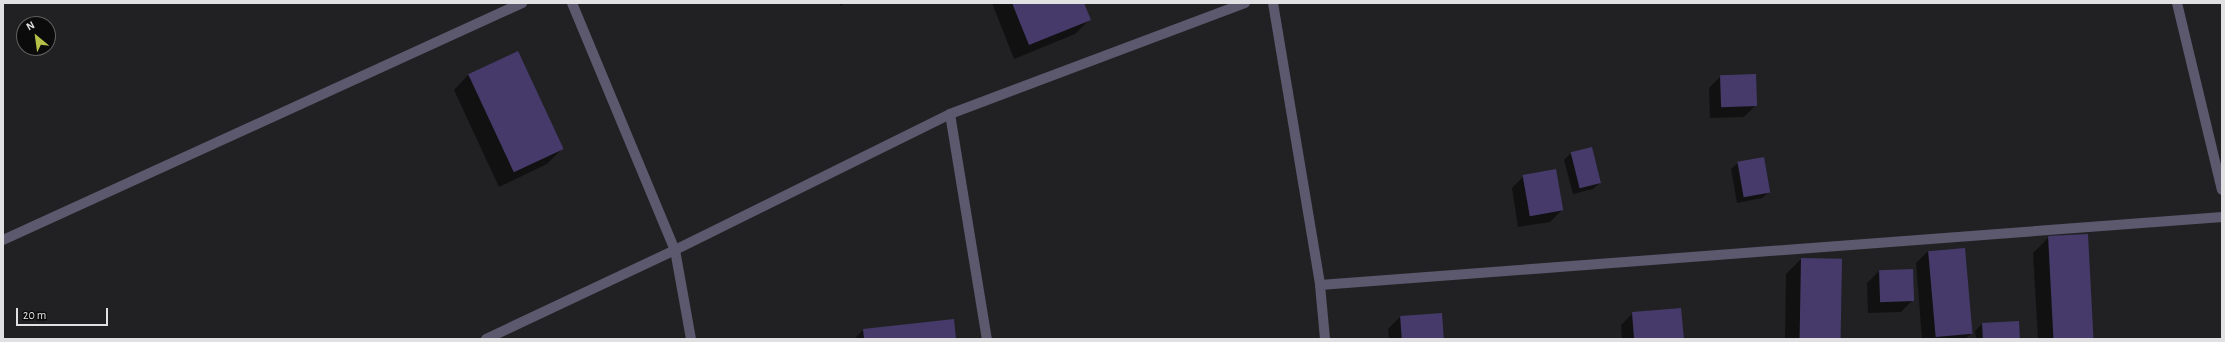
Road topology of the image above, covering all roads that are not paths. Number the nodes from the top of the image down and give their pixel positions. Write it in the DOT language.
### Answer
graph roads {
  1 [pos="522,3"];
  2 [pos="572,3"];
  3 [pos="1245,3"];
  4 [pos="1273,3"];
  5 [pos="2177,3"];
  6 [pos="950,114"];
  7 [pos="2222,190"];
  8 [pos="2222,217"];
  9 [pos="3,240"];
  10 [pos="675,250"];
  11 [pos="1320,285"];
  12 [pos="486,339"];
  13 [pos="691,339"];
  14 [pos="987,339"];
  15 [pos="1325,339"];
  1 -- 9 [label="street"];
  2 -- 10 [label="street"];
  3 -- 6 [label="street"];
  4 -- 11 [label="street"];
  5 -- 7 [label="street"];
  6 -- 10 [label="street"];
  6 -- 14 [label="street"];
  8 -- 11 [label="street"];
  10 -- 12 [label="street"];
  10 -- 13 [label="street"];
  11 -- 15 [label="street"];
}
